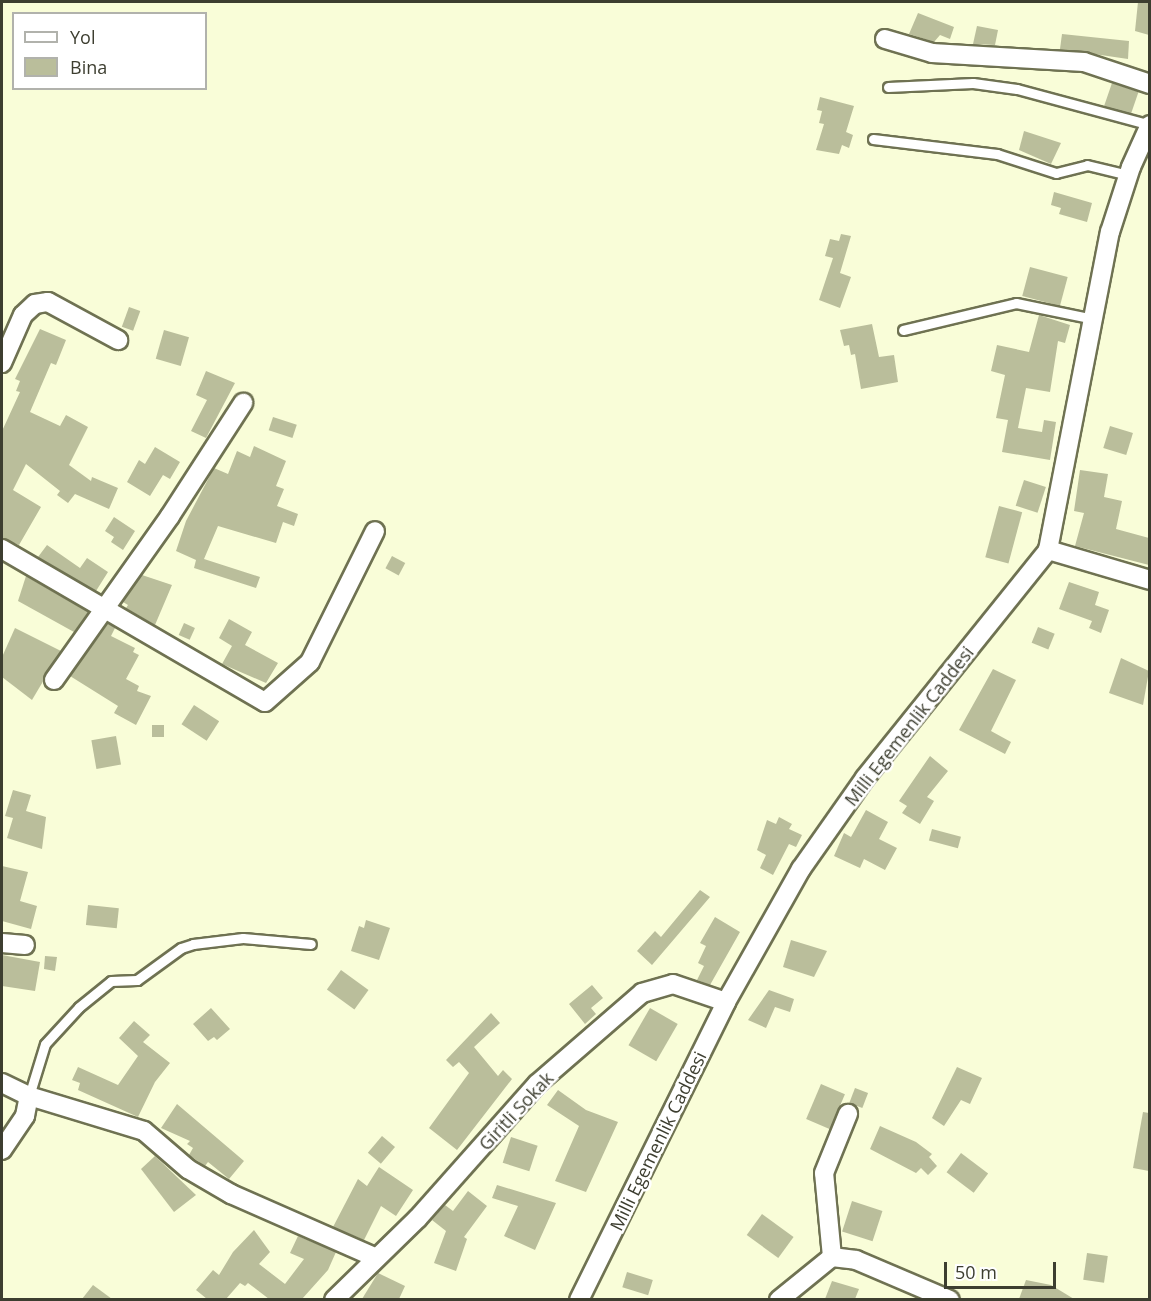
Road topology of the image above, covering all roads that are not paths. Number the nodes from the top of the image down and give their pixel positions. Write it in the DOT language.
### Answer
graph roads {
  1 [pos="885,39"];
  2 [pos="1149,84"];
  3 [pos="888,87"];
  4 [pos="1149,125"];
  5 [pos="873,139"];
  6 [pos="1128,175"];
  7 [pos="1094,319"];
  8 [pos="903,330"];
  9 [pos="118,340"];
  10 [pos="2,363"];
  11 [pos="243,403"];
  12 [pos="375,531"];
  13 [pos="2,549"];
  14 [pos="1048,550"];
  15 [pos="1149,580"];
  16 [pos="101,609"];
  17 [pos="54,680"];
  18 [pos="2,943"];
  19 [pos="311,944"];
  20 [pos="25,945"];
  21 [pos="726,1002"];
  22 [pos="2,1083"];
  23 [pos="29,1096"];
  24 [pos="848,1114"];
  25 [pos="2,1150"];
  26 [pos="832,1257"];
  27 [pos="377,1258"];
  28 [pos="334,1299"];
  29 [pos="579,1299"];
  30 [pos="779,1299"];
  31 [pos="950,1299"];
  1 -- 2 [label="street"];
  3 -- 4 [label="lane"];
  4 -- 6 [label="street, Milli Egemenlik Caddesi"];
  5 -- 6 [label="lane"];
  6 -- 7 [label="street, Milli Egemenlik Caddesi"];
  7 -- 8 [label="lane"];
  7 -- 14 [label="street, Milli Egemenlik Caddesi"];
  9 -- 10 [label="street"];
  11 -- 16 [label="street"];
  12 -- 16 [label="street"];
  13 -- 16 [label="street"];
  14 -- 15 [label="street"];
  14 -- 21 [label="street, Milli Egemenlik Caddesi"];
  16 -- 17 [label="street"];
  18 -- 20 [label="street"];
  19 -- 23 [label="lane"];
  21 -- 27 [label="street, Giritli Sokak"];
  21 -- 29 [label="street, Milli Egemenlik Caddesi"];
  22 -- 23 [label="street"];
  23 -- 25 [label="street"];
  23 -- 27 [label="street"];
  24 -- 26 [label="street"];
  26 -- 30 [label="street"];
  26 -- 31 [label="street"];
  27 -- 28 [label="street, Giritli Sokak"];
}
